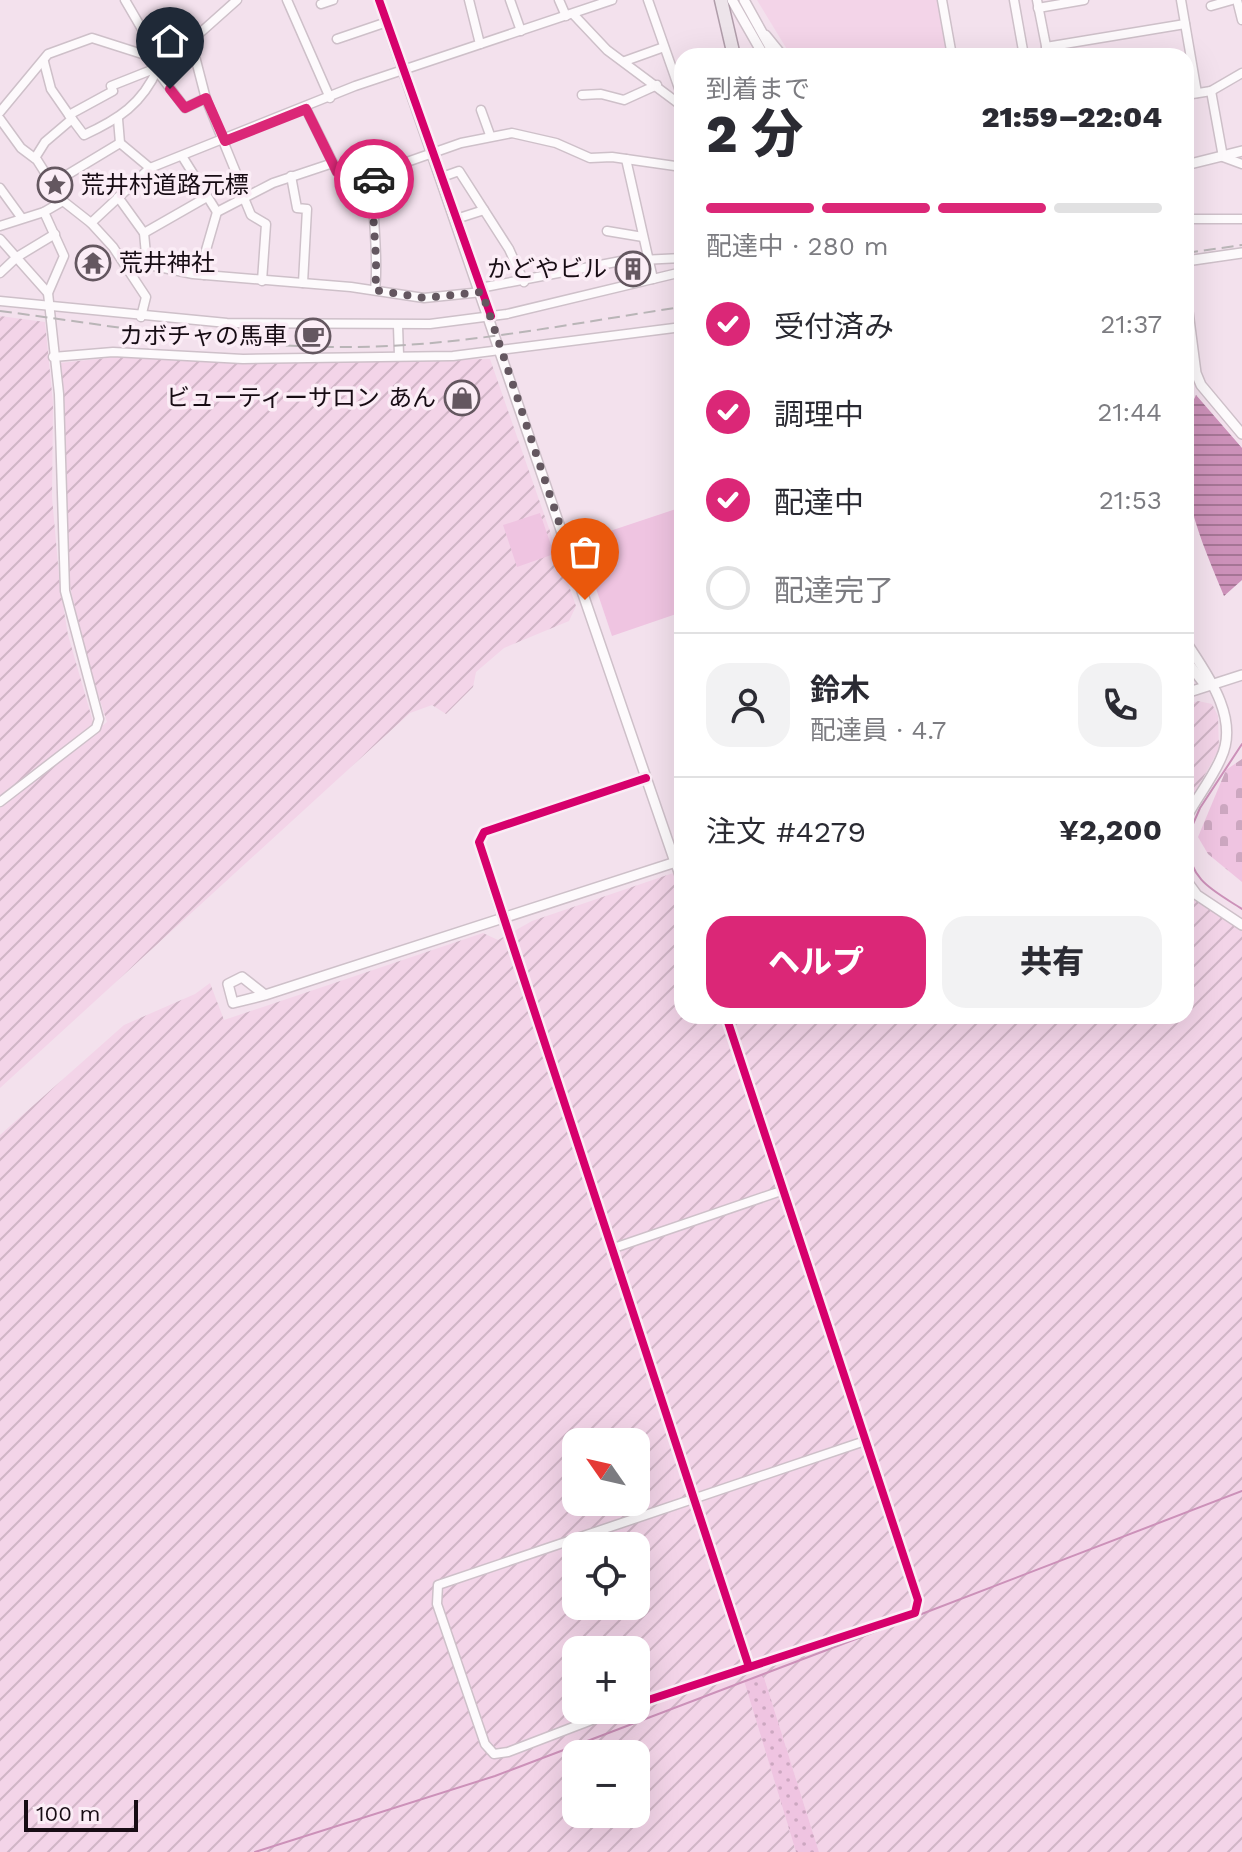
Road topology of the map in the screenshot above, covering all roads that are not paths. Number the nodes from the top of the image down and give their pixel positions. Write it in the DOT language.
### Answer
graph roads {
  1 [pos="125,0"];
  2 [pos="287,0"];
  3 [pos="333,0"];
  4 [pos="379,0"];
  5 [pos="469,0"];
  6 [pos="510,0"];
  7 [pos="559,0"];
  8 [pos="612,0"];
  9 [pos="648,0"];
  10 [pos="721,0"];
  11 [pos="732,0"];
  12 [pos="744,0"];
  13 [pos="942,0"];
  14 [pos="1014,0"];
  15 [pos="1084,0"];
  16 [pos="1181,0"];
  17 [pos="1234,0"];
  18 [pos="233,1"];
  19 [pos="321,4"];
  20 [pos="1038,4"];
  21 [pos="1211,6"];
  22 [pos="569,15"];
  23 [pos="1242,20"];
  24 [pos="387,22"];
  25 [pos="1185,24"];
  26 [pos="759,29"];
  27 [pos="521,31"];
  28 [pos="337,39"];
  29 [pos="191,41"];
  30 [pos="480,44"];
  31 [pos="664,47"];
  32 [pos="732,48"];
  33 [pos="759,48"];
  34 [pos="770,48"];
  35 [pos="776,48"];
  36 [pos="951,48"];
  37 [pos="1023,48"];
  38 [pos="1046,48"];
  39 [pos="1062,48"];
  40 [pos="1187,48"];
  41 [pos="625,61"];
  42 [pos="44,62"];
  43 [pos="159,66"];
  44 [pos="404,69"];
  45 [pos="1242,73"];
  46 [pos="674,75"];
  47 [pos="1194,82"];
  48 [pos="657,85"];
  49 [pos="1211,91"];
  50 [pos="1197,93"];
  51 [pos="1194,94"];
  52 [pos="582,95"];
  53 [pos="206,98"];
  54 [pos="330,98"];
  55 [pos="674,99"];
  56 [pos="306,109"];
  57 [pos="481,110"];
  58 [pos="0,112"];
  59 [pos="70,117"];
  60 [pos="0,119"];
  61 [pos="118,119"];
  62 [pos="490,135"];
  63 [pos="225,141"];
  64 [pos="120,143"];
  65 [pos="1242,151"];
  66 [pos="433,153"];
  67 [pos="182,156"];
  68 [pos="1223,157"];
  69 [pos="35,158"];
  70 [pos="626,159"];
  71 [pos="333,163"];
  72 [pos="1194,163"];
  73 [pos="1242,164"];
  74 [pos="674,166"];
  75 [pos="150,168"];
  76 [pos="387,169"];
  77 [pos="291,176"];
  78 [pos="442,177"];
  79 [pos="239,180"];
  80 [pos="52,184"];
  81 [pos="0,188"];
  82 [pos="118,197"];
  83 [pos="207,197"];
  84 [pos="244,198"];
  85 [pos="63,201"];
  86 [pos="484,210"];
  87 [pos="44,212"];
  88 [pos="217,212"];
  89 [pos="21,217"];
  90 [pos="456,219"];
  91 [pos="1194,219"];
  92 [pos="1242,219"];
  93 [pos="91,223"];
  94 [pos="0,226"];
  95 [pos="373,228"];
  96 [pos="362,229"];
  97 [pos="607,231"];
  98 [pos="144,233"];
  99 [pos="55,234"];
  100 [pos="643,237"];
  101 [pos="0,239"];
  102 [pos="1242,253"];
  103 [pos="16,258"];
  104 [pos="648,258"];
  105 [pos="674,258"];
  106 [pos="1194,260"];
  107 [pos="147,265"];
  108 [pos="131,271"];
  109 [pos="0,273"];
  110 [pos="674,274"];
  111 [pos="204,275"];
  112 [pos="653,279"];
  113 [pos="262,281"];
  114 [pos="524,282"];
  115 [pos="303,283"];
  116 [pos="375,290"];
  117 [pos="481,290"];
  118 [pos="48,293"];
  119 [pos="0,301"];
  120 [pos="48,307"];
  121 [pos="491,316"];
  122 [pos="141,317"];
  123 [pos="398,326"];
  124 [pos="674,328"];
  125 [pos="502,351"];
  126 [pos="399,355"];
  127 [pos="53,357"];
  128 [pos="1194,357"];
  129 [pos="1242,434"];
  130 [pos="1194,655"];
  131 [pos="1194,670"];
  132 [pos="1242,675"];
  133 [pos="1213,685"];
  134 [pos="1194,691"];
  135 [pos="646,778"];
  136 [pos="0,802"];
  137 [pos="1194,804"];
  138 [pos="674,851"];
  139 [pos="674,862"];
  140 [pos="1194,891"];
  141 [pos="503,917"];
  142 [pos="1242,925"];
  143 [pos="265,995"];
  144 [pos="729,1024"];
  145 [pos="784,1190"];
  146 [pos="611,1249"];
  147 [pos="865,1441"];
  148 [pos="695,1500"];
  149 [pos="749,1667"];
  150 [pos="650,1699"];
  151 [pos="581,1724"];
  1 -- 43 [label="street"];
  2 -- 54 [label="street"];
  3 -- 19 [label="street"];
  4 -- 24 [label="street"];
  5 -- 30 [label="street"];
  6 -- 27 [label="street"];
  7 -- 22 [label="street"];
  8 -- 22 [label="street"];
  9 -- 31 [label="street"];
  10 -- 32 [label="main road"];
  11 -- 33 [label="street"];
  12 -- 26 [label="street"];
  13 -- 36 [label="street"];
  14 -- 37 [label="street"];
  15 -- 20 [label="street"];
  16 -- 25 [label="street"];
  17 -- 21 [label="street"];
  17 -- 23 [label="street"];
  18 -- 29 [label="street"];
  20 -- 38 [label="street"];
  22 -- 27 [label="street"];
  22 -- 41 [label="street"];
  24 -- 28 [label="street"];
  24 -- 44 [label="street"];
  25 -- 39 [label="street"];
  25 -- 40 [label="street"];
  26 -- 34 [label="street"];
  26 -- 35 [label="street"];
  27 -- 30 [label="street"];
  29 -- 43 [label="street"];
  29 -- 53 [label="street"];
  30 -- 44 [label="street"];
  31 -- 41 [label="street"];
  31 -- 46 [label="street"];
  41 -- 48 [label="street"];
  42 -- 43 [label="street"];
  42 -- 58 [label="street"];
  42 -- 59 [label="street"];
  43 -- 53 [label="street"];
  43 -- 59 [label="street"];
  43 -- 61 [label="street"];
  44 -- 54 [label="street"];
  44 -- 66 [label="street"];
  45 -- 49 [label="street"];
  47 -- 50 [label="street"];
  48 -- 52 [label="street"];
  48 -- 55 [label="street"];
  49 -- 50 [label="street"];
  49 -- 68 [label="street"];
  50 -- 51 [label="street"];
  53 -- 63 [label="street"];
  54 -- 56 [label="street"];
  56 -- 63 [label="street"];
  56 -- 71 [label="street"];
  57 -- 62 [label="street"];
  59 -- 61 [label="street"];
  59 -- 69 [label="street"];
  60 -- 69 [label="street"];
  61 -- 64 [label="street"];
  62 -- 66 [label="street"];
  62 -- 70 [label="street"];
  63 -- 67 [label="street"];
  63 -- 79 [label="street"];
  64 -- 75 [label="street"];
  64 -- 80 [label="street"];
  65 -- 68 [label="street"];
  66 -- 76 [label="street"];
  66 -- 78 [label="street"];
  67 -- 75 [label="street"];
  67 -- 83 [label="street"];
  68 -- 72 [label="street"];
  68 -- 73 [label="street"];
  69 -- 80 [label="street"];
  70 -- 74 [label="street"];
  70 -- 100 [label="street"];
  71 -- 77 [label="street"];
  71 -- 95 [label="street"];
  75 -- 82 [label="street"];
  77 -- 84 [label="street"];
  77 -- 115 [label="street"];
  78 -- 86 [label="street"];
  78 -- 90 [label="street"];
  80 -- 85 [label="street"];
  81 -- 89 [label="street"];
  82 -- 93 [label="street"];
  82 -- 98 [label="street"];
  83 -- 88 [label="street"];
  83 -- 98 [label="street"];
  84 -- 88 [label="street"];
  84 -- 113 [label="street"];
  85 -- 87 [label="street"];
  85 -- 93 [label="street"];
  86 -- 90 [label="street"];
  86 -- 114 [label="street"];
  87 -- 89 [label="street"];
  87 -- 99 [label="street"];
  88 -- 111 [label="street"];
  89 -- 94 [label="street"];
  90 -- 117 [label="street"];
  91 -- 92 [label="street"];
  93 -- 108 [label="street"];
  95 -- 96 [label="street"];
  95 -- 116 [label="street"];
  97 -- 100 [label="street"];
  98 -- 107 [label="street"];
  99 -- 103 [label="street"];
  99 -- 118 [label="street"];
  100 -- 104 [label="street"];
  101 -- 103 [label="street"];
  102 -- 106 [label="street"];
  103 -- 109 [label="street"];
  103 -- 118 [label="street"];
  104 -- 105 [label="street"];
  104 -- 112 [label="street"];
  104 -- 114 [label="street"];
  107 -- 108 [label="street"];
  107 -- 111 [label="street"];
  108 -- 122 [label="street"];
  110 -- 112 [label="street"];
  111 -- 113 [label="street"];
  112 -- 121 [label="street"];
  113 -- 115 [label="street"];
  114 -- 117 [label="street"];
  115 -- 116 [label="street"];
  116 -- 117 [label="street"];
  117 -- 121 [label="street"];
  118 -- 120 [label="street"];
  119 -- 120 [label="street"];
  120 -- 122 [label="street"];
  120 -- 127 [label="street"];
  121 -- 123 [label="street"];
  121 -- 125 [label="street"];
  122 -- 123 [label="street"];
  123 -- 126 [label="street"];
  124 -- 125 [label="street"];
  125 -- 126 [label="street"];
  125 -- 135 [label="street"];
  126 -- 127 [label="street"];
  127 -- 136 [label="street"];
  128 -- 129 [label="street"];
  130 -- 133 [label="street"];
  131 -- 133 [label="street"];
  132 -- 133 [label="street"];
  133 -- 134 [label="street"];
  133 -- 137 [label="street"];
  135 -- 138 [label="street"];
  135 -- 141 [label="street"];
  139 -- 141 [label="street"];
  140 -- 142 [label="street"];
  141 -- 143 [label="street"];
  141 -- 146 [label="street"];
  143 -- 143 [label="street"];
  144 -- 145 [label="street"];
  145 -- 146 [label="street"];
  145 -- 147 [label="street"];
  146 -- 148 [label="street"];
  147 -- 148 [label="street"];
  147 -- 149 [label="street"];
  148 -- 149 [label="street"];
  148 -- 151 [label="street"];
  149 -- 150 [label="street"];
}
